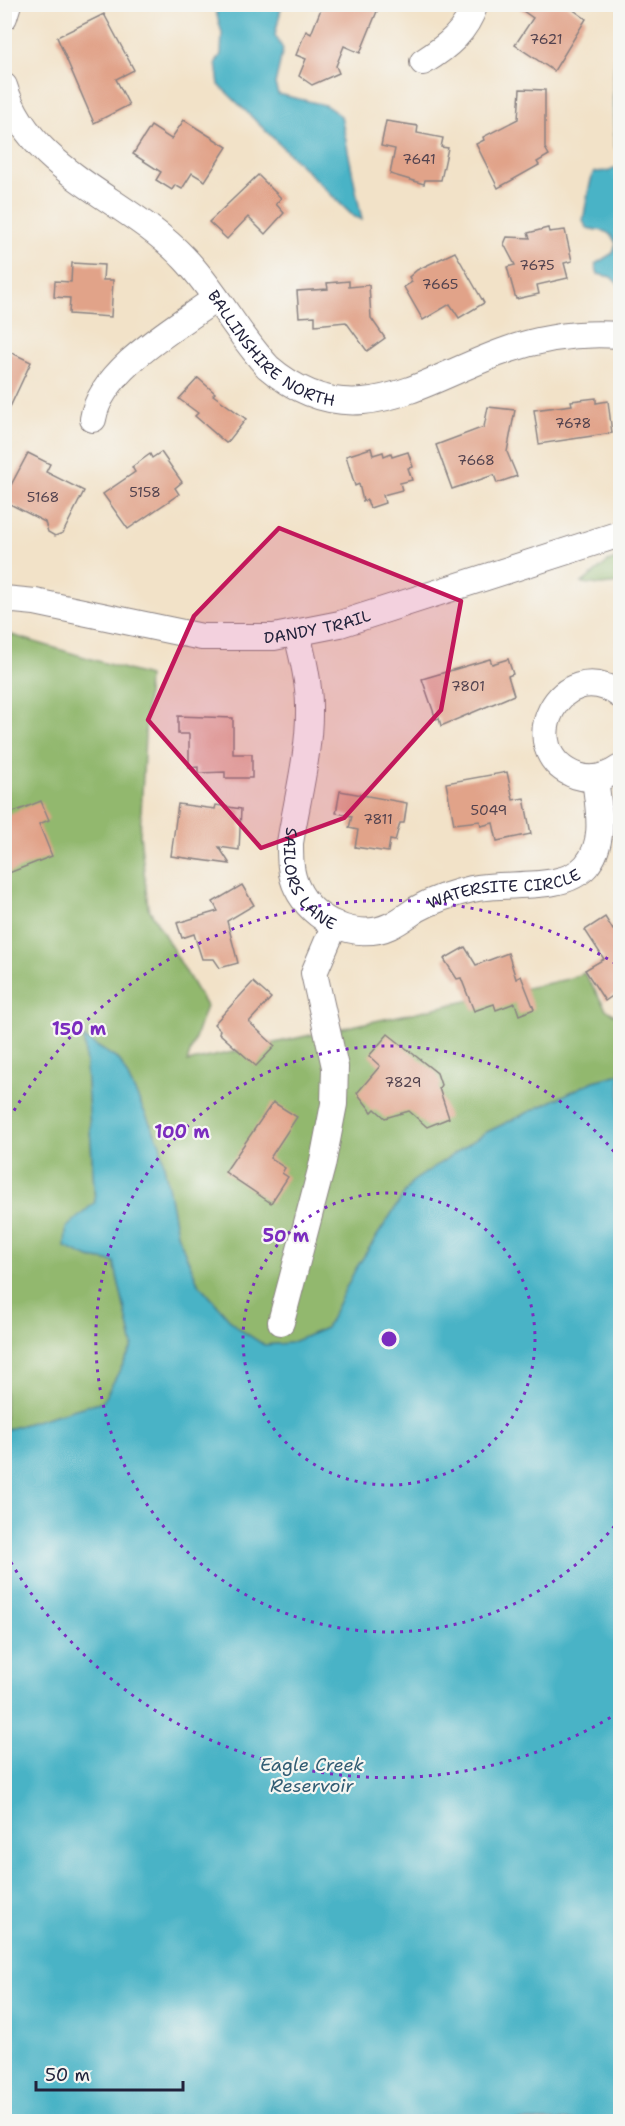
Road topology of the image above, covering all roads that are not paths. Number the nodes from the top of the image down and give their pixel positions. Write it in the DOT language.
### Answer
graph roads {
  1 [pos="8,4"];
  2 [pos="476,4"];
  3 [pos="4,17"];
  4 [pos="423,62"];
  5 [pos="4,86"];
  6 [pos="215,299"];
  7 [pos="621,335"];
  8 [pos="93,419"];
  9 [pos="621,534"];
  10 [pos="4,599"];
  11 [pos="297,634"];
  12 [pos="621,695"];
  13 [pos="621,768"];
  14 [pos="595,778"];
  15 [pos="335,924"];
  16 [pos="281,1322"];
  1 -- 3 [label="street"];
  2 -- 4 [label="street"];
  5 -- 6 [label="street, BALLINSHIRE NORTH"];
  6 -- 7 [label="street, BALLINSHIRE NORTH"];
  6 -- 8 [label="street"];
  9 -- 11 [label="street, DANDY TRAIL"];
  10 -- 11 [label="street, DANDY TRAIL"];
  11 -- 15 [label="street, SAILORS LANE"];
  12 -- 14 [label="street"];
  13 -- 14 [label="street"];
  14 -- 15 [label="street, WATERSITE CIRCLE"];
  15 -- 16 [label="street, SAILORS LANE"];
}
